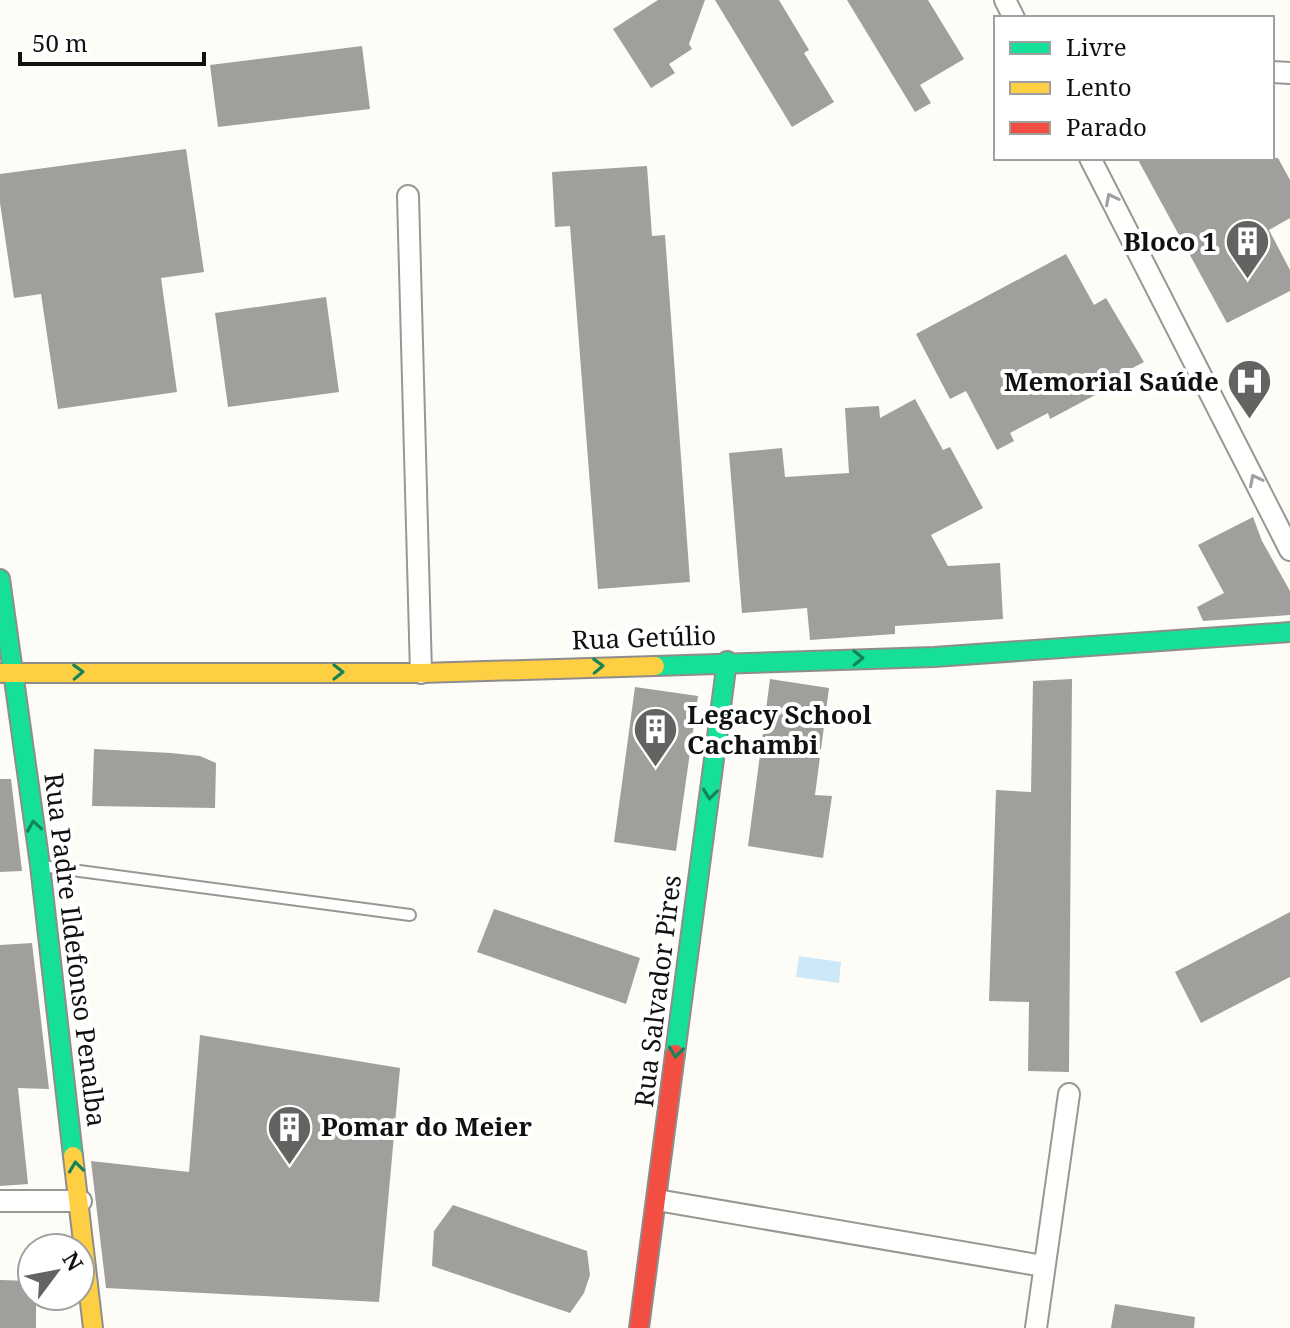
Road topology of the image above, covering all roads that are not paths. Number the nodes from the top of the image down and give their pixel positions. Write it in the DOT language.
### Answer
graph roads {
  1 [pos="1091,160"];
  2 [pos="408,196"];
  3 [pos="1290,550"];
  4 [pos="0,579"];
  5 [pos="1290,632"];
  6 [pos="727,661"];
  7 [pos="421,673"];
  8 [pos="6,674"];
  9 [pos="40,865"];
  10 [pos="410,915"];
  11 [pos="1069,1094"];
  12 [pos="657,1200"];
  13 [pos="0,1201"];
  14 [pos="81,1201"];
  15 [pos="1043,1266"];
  16 [pos="93,1328"];
  17 [pos="639,1328"];
  18 [pos="1036,1328"];
  3 -- 1 [label="street, one-way"];
  2 -- 7 [label="street"];
  4 -- 8 [label="street, Rua Padre Ildefonso Penalba"];
  6 -- 5 [label="street, Rua Getúlio, one-way"];
  7 -- 6 [label="street, Rua Getúlio, one-way"];
  6 -- 12 [label="street, Rua Salvador Pires, one-way"];
  8 -- 7 [label="street, Rua Getúlio, one-way"];
  9 -- 8 [label="street, Rua Padre Ildefonso Penalba, one-way"];
  9 -- 10 [label="lane"];
  14 -- 9 [label="street, Rua Padre Ildefonso Penalba, one-way"];
  11 -- 15 [label="street"];
  12 -- 15 [label="street"];
  12 -- 17 [label="street, Rua Salvador Pires"];
  13 -- 14 [label="street"];
  14 -- 16 [label="street, Rua Padre Ildefonso Penalba"];
  15 -- 18 [label="street"];
}
